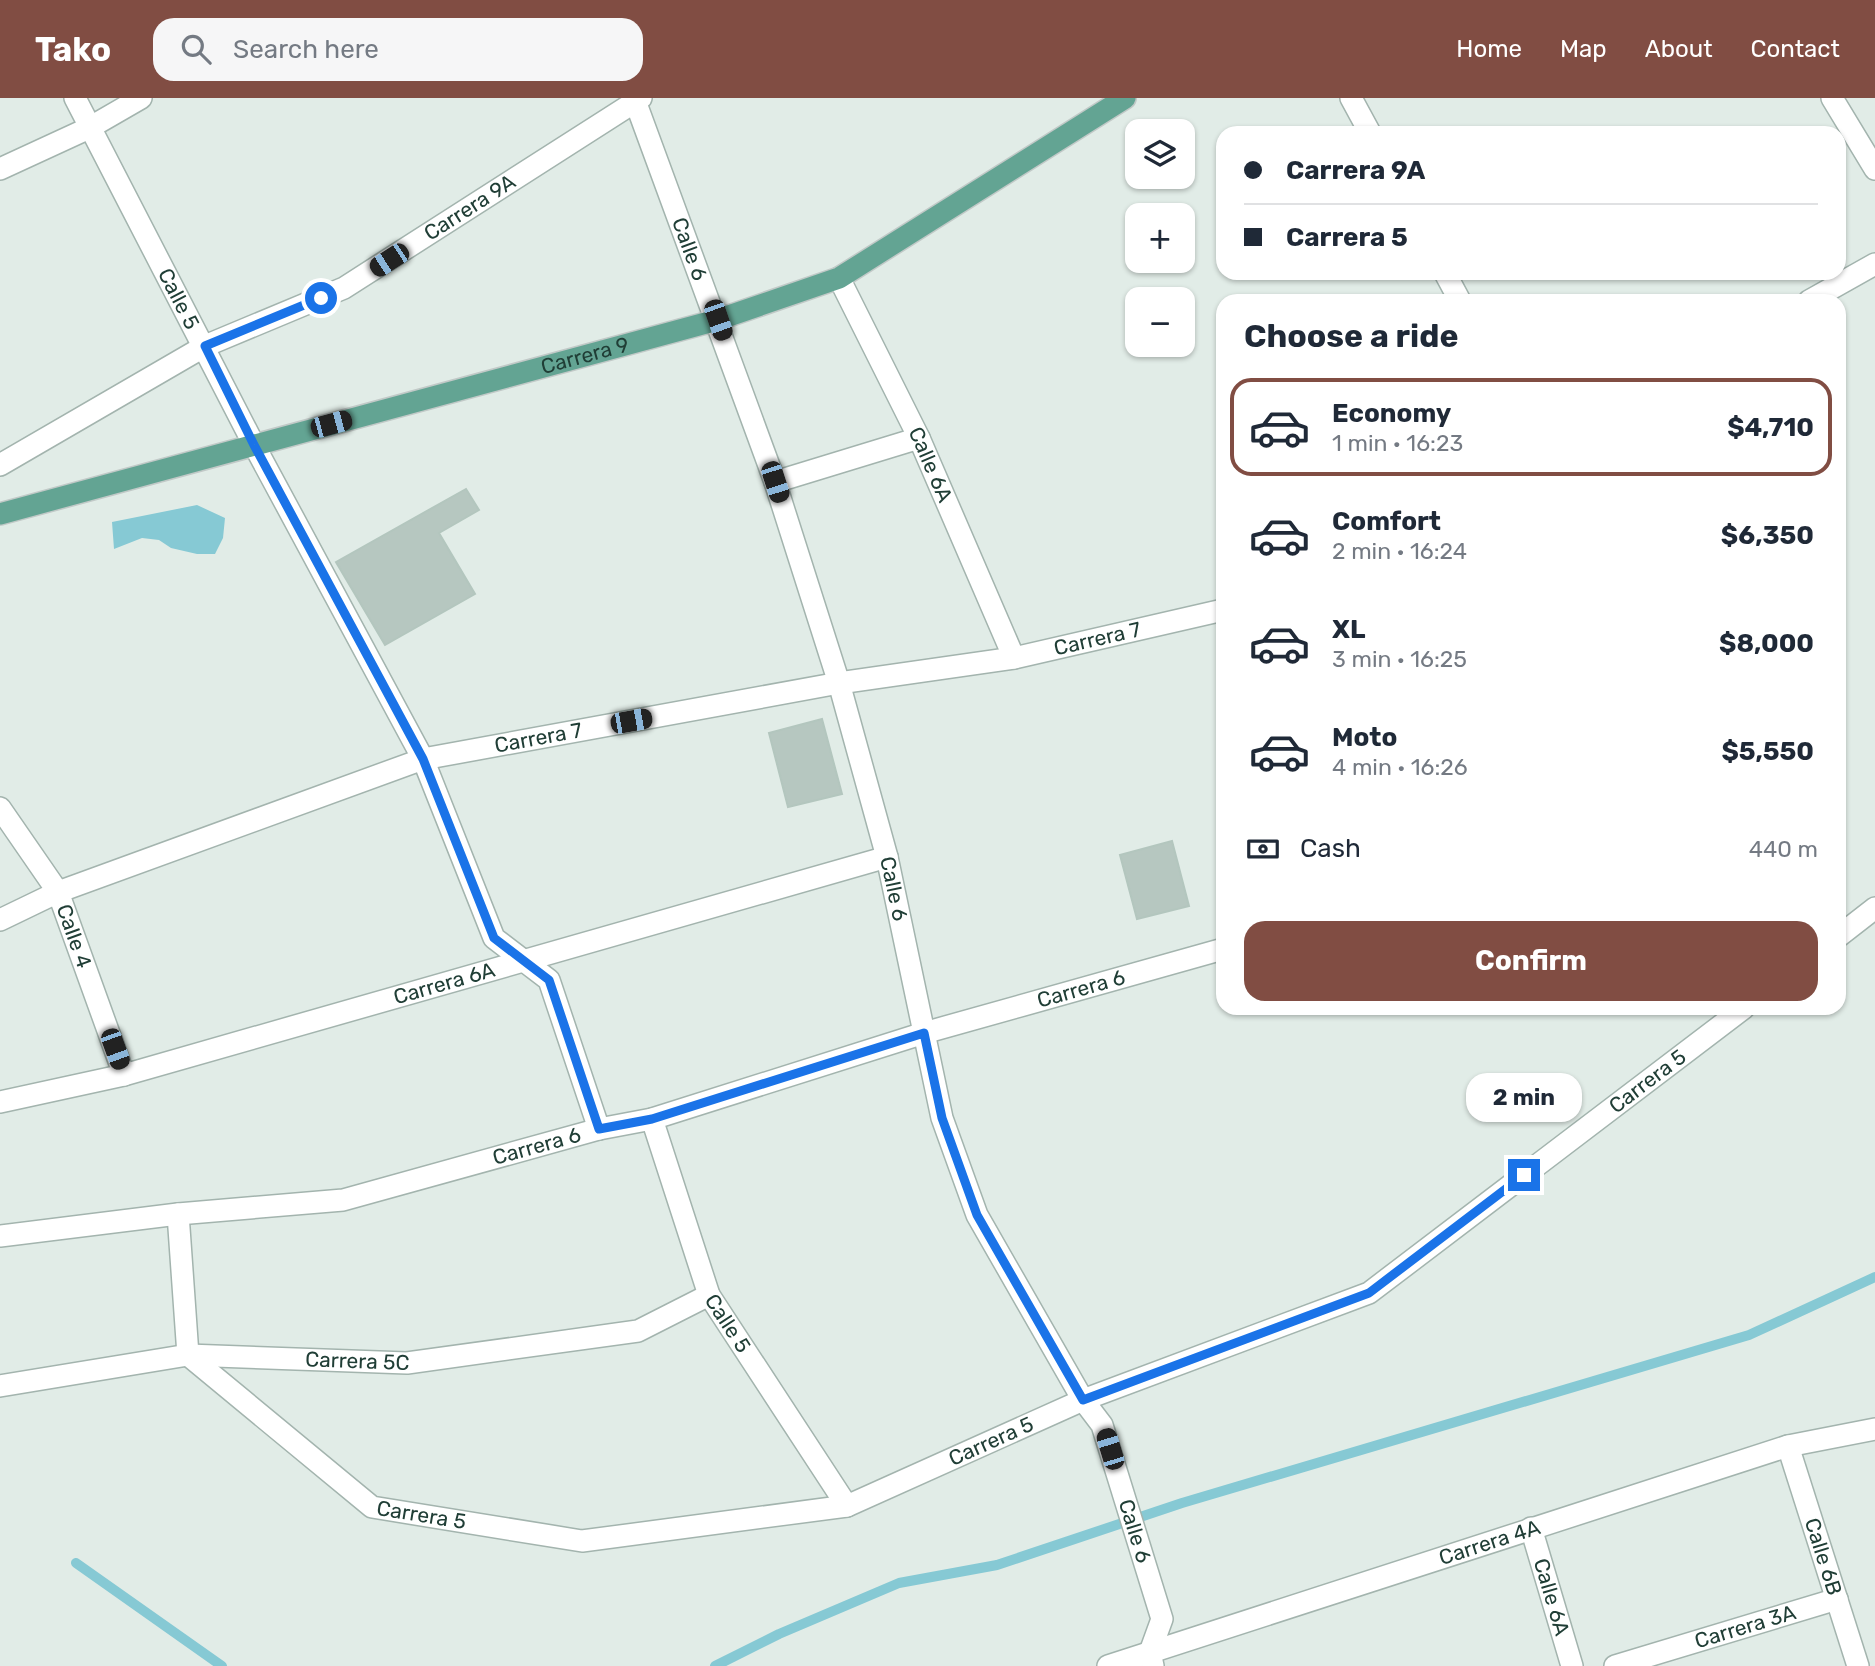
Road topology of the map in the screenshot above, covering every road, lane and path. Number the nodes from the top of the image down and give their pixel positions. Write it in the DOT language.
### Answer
graph roads {
  1 [pos="75,98"];
  2 [pos="141,98"];
  3 [pos="1125,98"];
  4 [pos="1351,98"];
  5 [pos="1832,98"];
  6 [pos="637,99"];
  7 [pos="1366,126"];
  8 [pos="89,128"];
  9 [pos="0,169"];
  10 [pos="1875,169"];
  11 [pos="1875,264"];
  12 [pos="839,278"];
  13 [pos="1821,294"];
  14 [pos="718,320"];
  15 [pos="205,346"];
  16 [pos="919,438"];
  17 [pos="254,445"];
  18 [pos="0,466"];
  19 [pos="775,482"];
  20 [pos="0,514"];
  21 [pos="1216,612"];
  22 [pos="1014,658"];
  23 [pos="839,683"];
  24 [pos="423,759"];
  25 [pos="0,808"];
  26 [pos="887,857"];
  27 [pos="58,892"];
  28 [pos="1875,908"];
  29 [pos="0,920"];
  30 [pos="1846,931"];
  31 [pos="1216,951"];
  32 [pos="522,959"];
  33 [pos="1735,1015"];
  34 [pos="924,1033"];
  35 [pos="124,1075"];
  36 [pos="0,1102"];
  37 [pos="652,1119"];
  38 [pos="599,1129"];
  39 [pos="178,1214"];
  40 [pos="0,1236"];
  41 [pos="709,1295"];
  42 [pos="188,1356"];
  43 [pos="0,1386"];
  44 [pos="1083,1400"];
  45 [pos="1875,1429"];
  46 [pos="1787,1446"];
  47 [pos="847,1506"];
  48 [pos="1531,1528"];
  49 [pos="1838,1599"];
  50 [pos="1152,1659"];
  51 [pos="1108,1666"];
  52 [pos="1572,1666"];
  53 [pos="1615,1666"];
  54 [pos="1858,1666"];
  1 -- 8 [label="street, Calle 5"];
  2 -- 8 [label="street"];
  3 -- 12 [label="main road, Carrera 9"];
  4 -- 7 [label="street"];
  5 -- 10 [label="street"];
  6 -- 14 [label="street, Calle 6"];
  6 -- 15 [label="street, Carrera 9A"];
  8 -- 9 [label="street"];
  8 -- 15 [label="street, Calle 5"];
  11 -- 13 [label="street"];
  12 -- 14 [label="main road, Carrera 9"];
  12 -- 16 [label="street, Calle 6A"];
  14 -- 17 [label="main road, Carrera 9"];
  14 -- 19 [label="street, Calle 6"];
  15 -- 17 [label="street, Calle 5"];
  15 -- 18 [label="street, Carrera 9A"];
  16 -- 19 [label="street"];
  16 -- 22 [label="street, Calle 6A"];
  17 -- 20 [label="main road, Carrera 9"];
  17 -- 24 [label="street, Calle 5"];
  19 -- 23 [label="street, Calle 6"];
  21 -- 22 [label="street, Carrera 7"];
  22 -- 23 [label="street, Carrera 7"];
  23 -- 24 [label="street, Carrera 7"];
  23 -- 26 [label="street, Calle 6"];
  24 -- 27 [label="street, Carrera 7"];
  24 -- 32 [label="street, Calle 5"];
  25 -- 27 [label="street, Calle 4"];
  26 -- 32 [label="street, Carrera 6A"];
  26 -- 34 [label="street, Calle 6"];
  27 -- 29 [label="street, Carrera 7"];
  27 -- 35 [label="street, Calle 4"];
  28 -- 30 [label="street"];
  31 -- 34 [label="street, Carrera 6"];
  32 -- 35 [label="street, Carrera 6A"];
  32 -- 38 [label="street, Calle 5"];
  33 -- 44 [label="street, Carrera 5"];
  34 -- 37 [label="street, Carrera 6"];
  34 -- 44 [label="street, Calle 6"];
  35 -- 36 [label="street, Carrera 6A"];
  37 -- 38 [label="street, Carrera 6"];
  37 -- 41 [label="street, Calle 5"];
  38 -- 39 [label="street, Carrera 6"];
  39 -- 40 [label="street, Carrera 6"];
  39 -- 42 [label="street"];
  41 -- 42 [label="street, Carrera 5C"];
  41 -- 47 [label="street, Calle 5"];
  42 -- 43 [label="street, Carrera 5C"];
  42 -- 47 [label="street, Carrera 5"];
  44 -- 47 [label="street, Carrera 5"];
  44 -- 50 [label="street, Calle 6"];
  45 -- 46 [label="street, Carrera 4A"];
  46 -- 48 [label="street, Carrera 4A"];
  46 -- 49 [label="street, Calle 6B"];
  48 -- 50 [label="street, Carrera 4A"];
  48 -- 52 [label="street, Calle 6A"];
  49 -- 53 [label="street, Carrera 3A"];
  49 -- 54 [label="street, Calle 6B"];
  50 -- 51 [label="street, Carrera 4A"];
}
